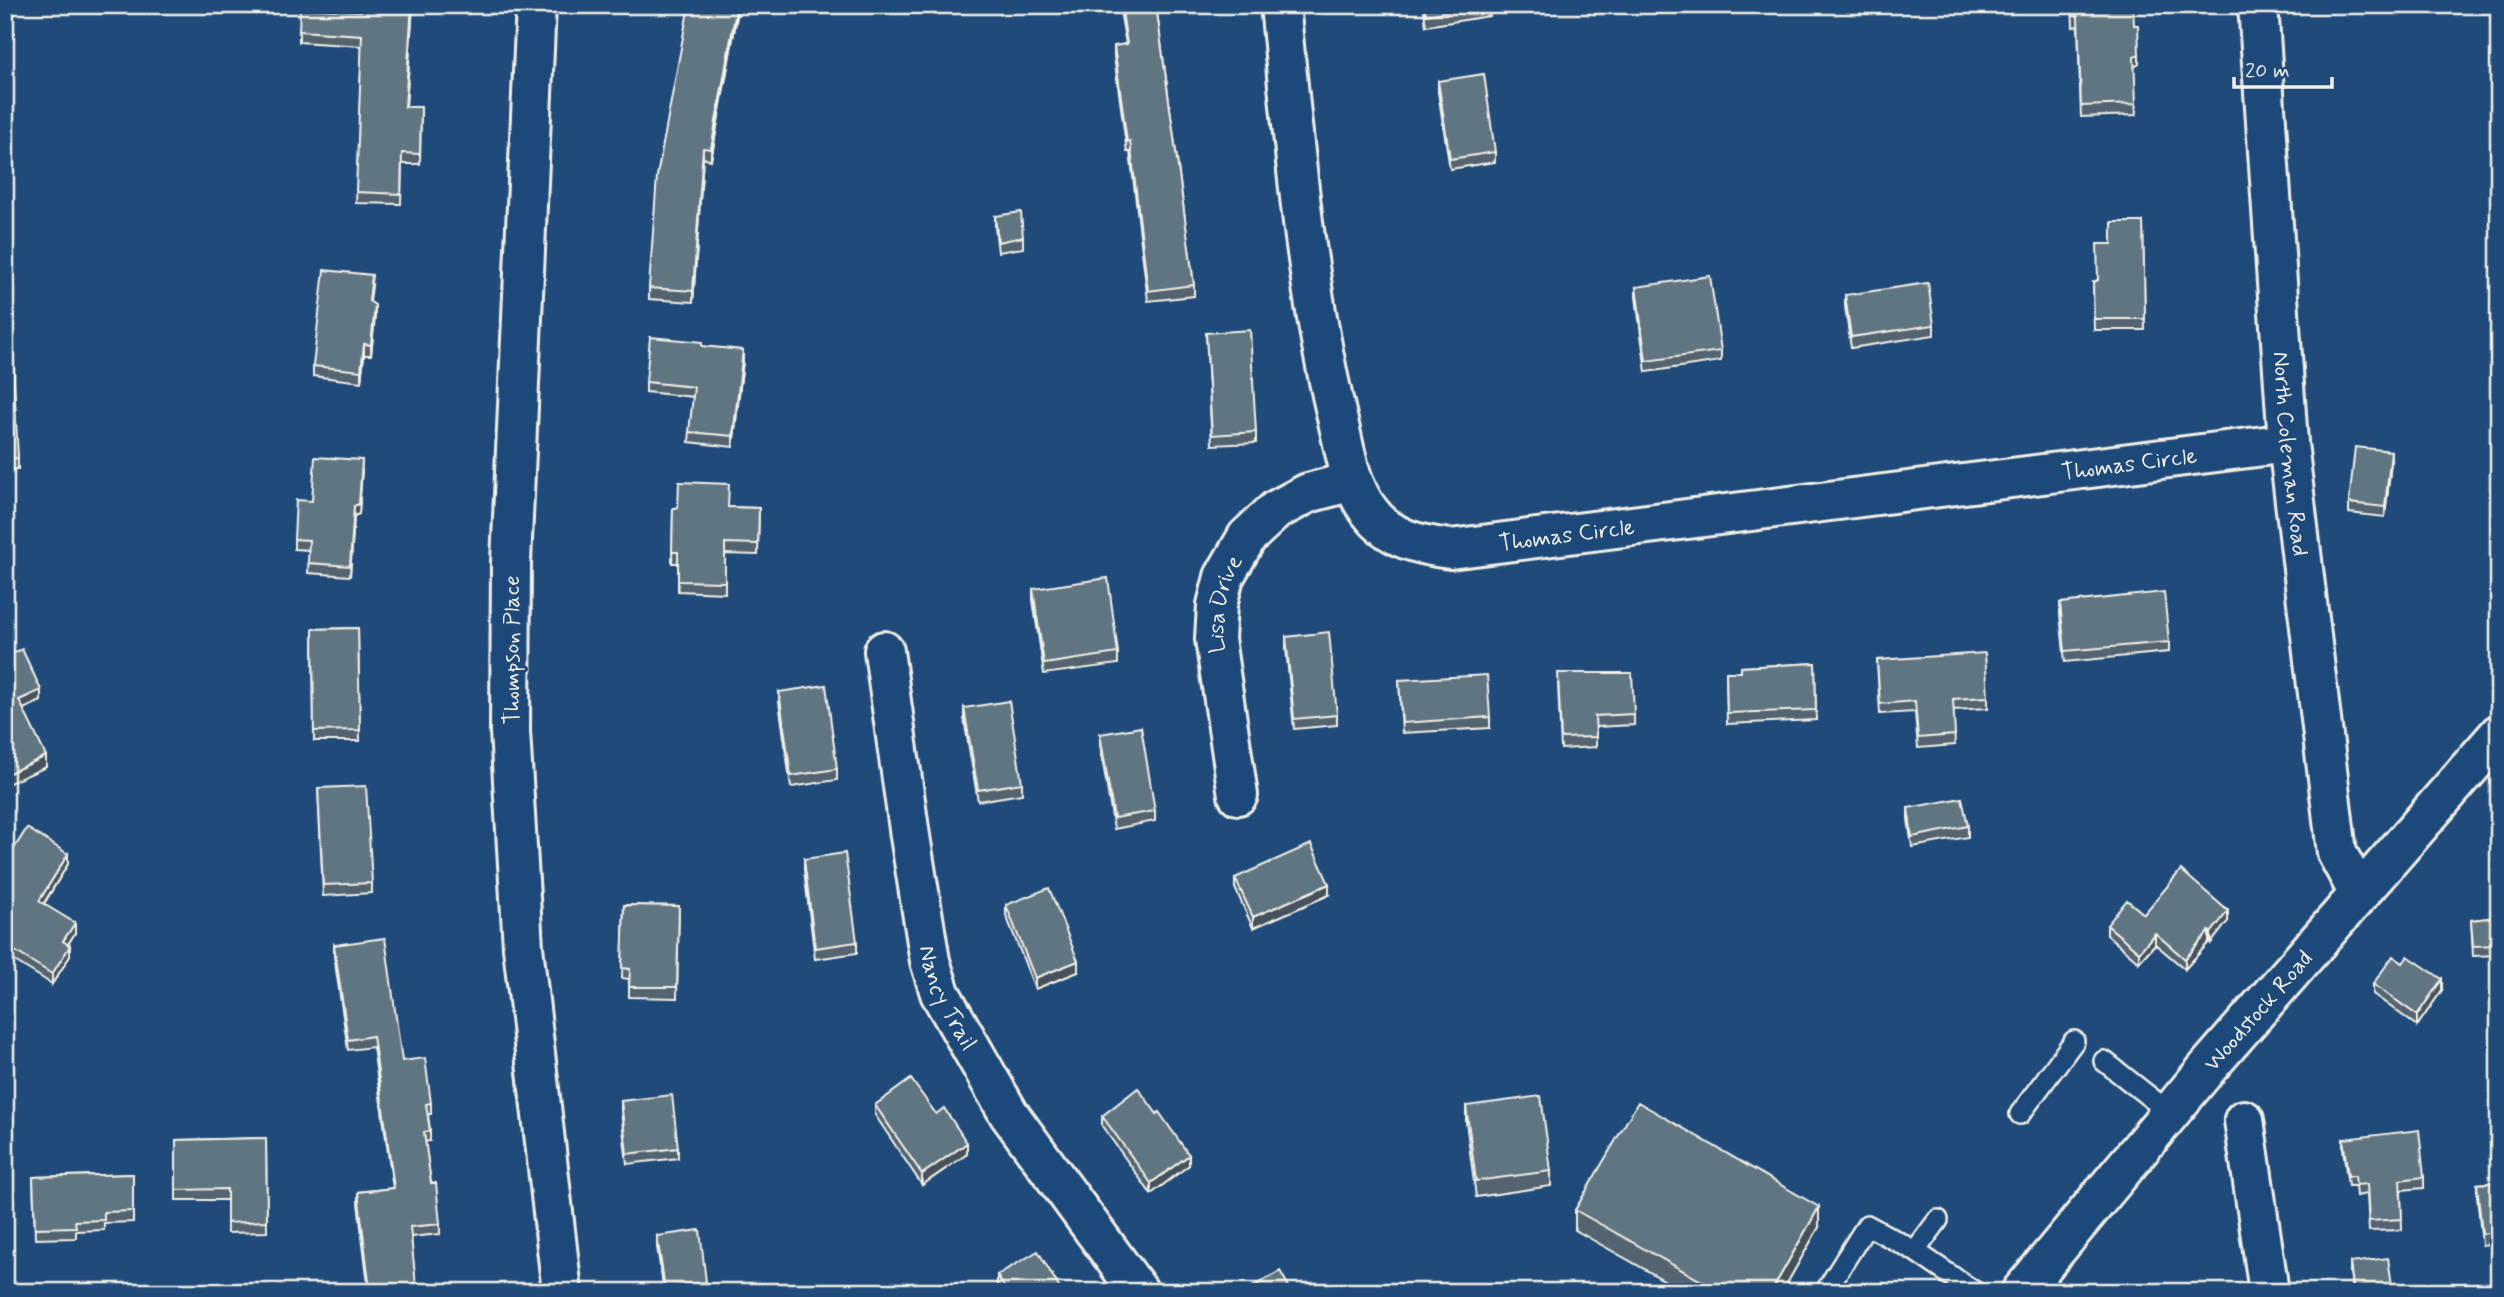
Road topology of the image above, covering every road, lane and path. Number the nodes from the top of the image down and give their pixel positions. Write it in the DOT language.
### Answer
graph roads {
  1 [pos="537,5"];
  2 [pos="1280,5"];
  3 [pos="2258,5"];
  4 [pos="2288,443"];
  5 [pos="1353,481"];
  6 [pos="884,650"];
  7 [pos="2499,734"];
  8 [pos="1238,795"];
  9 [pos="2358,894"];
  10 [pos="2074,1041"];
  11 [pos="2104,1061"];
  12 [pos="2170,1113"];
  13 [pos="2020,1114"];
  14 [pos="2244,1120"];
  15 [pos="1938,1220"];
  16 [pos="1915,1251"];
  17 [pos="562,1292"];
  18 [pos="1139,1292"];
  19 [pos="1825,1292"];
  20 [pos="1975,1292"];
  21 [pos="2021,1292"];
  22 [pos="2269,1292"];
  1 -- 17 [label="street, Thompson Place"];
  2 -- 5 [label="street, Thomas Circle"];
  3 -- 4 [label="street, North Coleman Road"];
  4 -- 5 [label="street, Thomas Circle"];
  4 -- 9 [label="street, North Coleman Road"];
  5 -- 8 [label="street, Lisa Drive"];
  6 -- 18 [label="street, Nancy Trail"];
  7 -- 9 [label="street, Woodstock Road"];
  9 -- 12 [label="street, Woodstock Road"];
  10 -- 13 [label="lane"];
  11 -- 12 [label="lane"];
  12 -- 21 [label="street, Woodstock Road"];
  14 -- 22 [label="street"];
  15 -- 16 [label="lane"];
  16 -- 19 [label="lane"];
  16 -- 20 [label="lane"];
}
